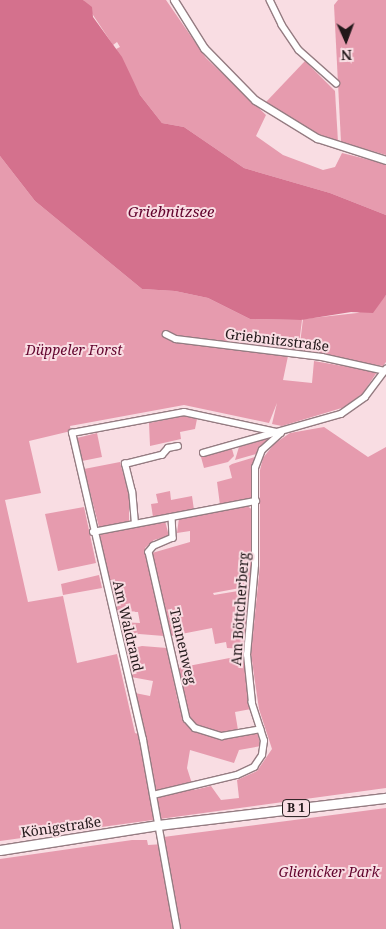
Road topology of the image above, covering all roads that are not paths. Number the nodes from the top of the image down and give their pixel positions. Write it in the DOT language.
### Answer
graph roads {
  1 [pos="174,0"];
  2 [pos="270,0"];
  3 [pos="336,83"];
  4 [pos="386,160"];
  5 [pos="166,334"];
  6 [pos="386,370"];
  7 [pos="281,433"];
  8 [pos="178,446"];
  9 [pos="202,453"];
  10 [pos="256,501"];
  11 [pos="172,517"];
  12 [pos="135,524"];
  13 [pos="94,532"];
  14 [pos="260,729"];
  15 [pos="153,795"];
  16 [pos="386,798"];
  17 [pos="158,828"];
  18 [pos="0,850"];
  19 [pos="177,929"];
  1 -- 4 [label="street"];
  2 -- 3 [label="street"];
  5 -- 6 [label="street, Griebnitzstraße"];
  6 -- 7 [label="street"];
  7 -- 9 [label="street"];
  7 -- 10 [label="street, Am Böttcherberg"];
  7 -- 13 [label="street, Am Waldrand"];
  8 -- 12 [label="street"];
  10 -- 11 [label="street"];
  10 -- 14 [label="street, Am Böttcherberg"];
  11 -- 12 [label="street"];
  11 -- 14 [label="street, Tannenweg"];
  12 -- 13 [label="street"];
  13 -- 15 [label="street, Am Waldrand"];
  14 -- 15 [label="street, Am Böttcherberg"];
  15 -- 17 [label="street, Am Waldrand"];
  16 -- 17 [label="main road, Königstraße / B 1"];
  17 -- 18 [label="main road, Königstraße / B 1"];
  17 -- 19 [label="street, Am Waldrand"];
}
